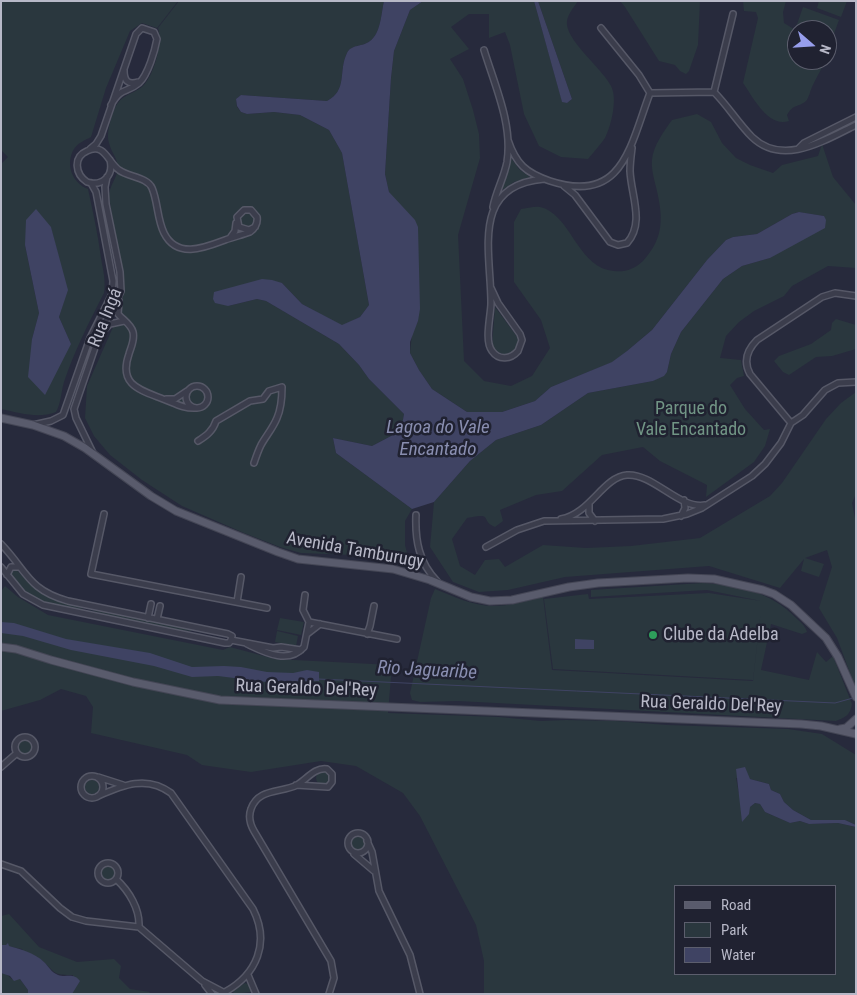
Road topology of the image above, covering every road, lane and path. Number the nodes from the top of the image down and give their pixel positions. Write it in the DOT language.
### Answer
graph roads {
  1 [pos="733,14"];
  2 [pos="601,28"];
  3 [pos="484,50"];
  4 [pos="125,67"];
  5 [pos="141,81"];
  6 [pos="714,92"];
  7 [pos="650,93"];
  8 [pos="112,105"];
  9 [pos="856,118"];
  10 [pos="856,125"];
  11 [pos="101,136"];
  12 [pos="819,139"];
  13 [pos="633,141"];
  14 [pos="89,150"];
  15 [pos="106,153"];
  16 [pos="510,156"];
  17 [pos="110,160"];
  18 [pos="619,168"];
  19 [pos="630,170"];
  20 [pos="124,173"];
  21 [pos="531,174"];
  22 [pos="108,177"];
  23 [pos="544,179"];
  24 [pos="530,180"];
  25 [pos="91,183"];
  26 [pos="563,186"];
  27 [pos="583,187"];
  28 [pos="499,190"];
  29 [pos="504,194"];
  30 [pos="578,199"];
  31 [pos="492,212"];
  32 [pos="237,220"];
  33 [pos="255,227"];
  34 [pos="230,238"];
  35 [pos="491,288"];
  36 [pos="121,291"];
  37 [pos="856,296"];
  38 [pos="498,303"];
  39 [pos="491,305"];
  40 [pos="125,321"];
  41 [pos="97,341"];
  42 [pos="856,382"];
  43 [pos="190,389"];
  44 [pos="165,399"];
  45 [pos="196,408"];
  46 [pos="1,418"];
  47 [pos="791,423"];
  48 [pos="33,425"];
  49 [pos="198,441"];
  50 [pos="94,454"];
  51 [pos="254,463"];
  52 [pos="684,500"];
  53 [pos="588,504"];
  54 [pos="709,504"];
  55 [pos="104,514"];
  56 [pos="416,515"];
  57 [pos="680,516"];
  58 [pos="554,521"];
  59 [pos="595,521"];
  60 [pos="3,546"];
  61 [pos="486,547"];
  62 [pos="3,555"];
  63 [pos="1,567"];
  64 [pos="19,567"];
  65 [pos="7,575"];
  66 [pos="241,577"];
  67 [pos="438,583"];
  68 [pos="305,595"];
  69 [pos="237,602"];
  70 [pos="151,604"];
  71 [pos="85,605"];
  72 [pos="160,606"];
  73 [pos="374,606"];
  74 [pos="267,608"];
  75 [pos="83,614"];
  76 [pos="148,618"];
  77 [pos="157,619"];
  78 [pos="309,622"];
  79 [pos="320,624"];
  80 [pos="196,627"];
  81 [pos="307,634"];
  82 [pos="367,634"];
  83 [pos="194,636"];
  84 [pos="397,639"];
  85 [pos="232,640"];
  86 [pos="247,644"];
  87 [pos="1,647"];
  88 [pos="276,648"];
  89 [pos="302,650"];
  90 [pos="274,655"];
  91 [pos="856,697"];
  92 [pos="856,719"];
  93 [pos="840,730"];
  94 [pos="856,734"];
  95 [pos="17,753"];
  96 [pos="1,767"];
  97 [pos="311,774"];
  98 [pos="96,777"];
  99 [pos="124,785"];
  100 [pos="296,785"];
  101 [pos="316,787"];
  102 [pos="98,796"];
  103 [pos="367,841"];
  104 [pos="352,852"];
  105 [pos="1,864"];
  106 [pos="11,867"];
  107 [pos="1,868"];
  108 [pos="375,872"];
  109 [pos="116,879"];
  110 [pos="139,927"];
  111 [pos="248,975"];
  112 [pos="202,981"];
  113 [pos="224,993"];
  114 [pos="212,994"];
  115 [pos="256,994"];
  116 [pos="329,994"];
  117 [pos="420,994"];
  1 -- 6 [label="street"];
  2 -- 7 [label="street"];
  3 -- 16 [label="street"];
  4 -- 5 [label="street"];
  4 -- 5 [label="street"];
  4 -- 8 [label="street"];
  5 -- 8 [label="street"];
  6 -- 7 [label="street"];
  6 -- 12 [label="street"];
  7 -- 13 [label="street"];
  8 -- 11 [label="street"];
  9 -- 12 [label="street"];
  10 -- 12 [label="street"];
  11 -- 14 [label="street"];
  11 -- 15 [label="street"];
  13 -- 18 [label="street"];
  13 -- 19 [label="street"];
  14 -- 15 [label="street"];
  14 -- 25 [label="street"];
  15 -- 17 [label="street"];
  16 -- 21 [label="street"];
  16 -- 28 [label="street"];
  17 -- 20 [label="street"];
  17 -- 22 [label="street"];
  18 -- 19 [label="street"];
  18 -- 27 [label="street"];
  19 -- 30 [label="street"];
  20 -- 22 [label="street"];
  20 -- 34 [label="street"];
  21 -- 23 [label="street"];
  21 -- 24 [label="street"];
  22 -- 25 [label="street"];
  22 -- 36 [label="street, Rua Ingá"];
  23 -- 24 [label="street"];
  23 -- 26 [label="street"];
  24 -- 29 [label="street"];
  25 -- 48 [label="street, Rua Ingá"];
  26 -- 27 [label="street"];
  26 -- 30 [label="street"];
  27 -- 30 [label="street"];
  28 -- 29 [label="street"];
  28 -- 31 [label="street"];
  29 -- 31 [label="street"];
  31 -- 35 [label="street"];
  32 -- 33 [label="street"];
  32 -- 33 [label="street"];
  32 -- 34 [label="street"];
  33 -- 34 [label="street"];
  35 -- 38 [label="street"];
  35 -- 39 [label="street"];
  36 -- 40 [label="street"];
  36 -- 41 [label="street, Rua Ingá"];
  37 -- 47 [label="street"];
  38 -- 39 [label="street"];
  38 -- 39 [label="street"];
  40 -- 41 [label="street"];
  40 -- 44 [label="street"];
  41 -- 50 [label="street, Rua Ingá"];
  42 -- 47 [label="street"];
  43 -- 44 [label="street"];
  43 -- 45 [label="street"];
  43 -- 45 [label="street"];
  44 -- 45 [label="street"];
  46 -- 48 [label="main road, Avenida Tamburugy"];
  47 -- 54 [label="street"];
  48 -- 50 [label="main road, Avenida Tamburugy"];
  49 -- 51 [label="street"];
  50 -- 67 [label="main road, Avenida Tamburugy"];
  52 -- 53 [label="street"];
  52 -- 54 [label="street"];
  52 -- 57 [label="street"];
  53 -- 58 [label="street"];
  53 -- 59 [label="street"];
  54 -- 57 [label="street"];
  55 -- 69 [label="street"];
  56 -- 67 [label="street"];
  57 -- 59 [label="street"];
  58 -- 59 [label="street"];
  58 -- 61 [label="street"];
  60 -- 62 [label="street"];
  60 -- 64 [label="street"];
  63 -- 65 [label="street"];
  64 -- 65 [label="street"];
  64 -- 71 [label="street"];
  65 -- 75 [label="street"];
  66 -- 69 [label="street"];
  67 -- 91 [label="main road, Avenida Tamburugy"];
  68 -- 78 [label="street"];
  69 -- 74 [label="street"];
  70 -- 76 [label="street"];
  71 -- 75 [label="street"];
  71 -- 76 [label="street"];
  72 -- 77 [label="street"];
  73 -- 82 [label="street"];
  75 -- 83 [label="street"];
  76 -- 77 [label="street"];
  77 -- 80 [label="street"];
  78 -- 79 [label="street"];
  78 -- 81 [label="street"];
  79 -- 81 [label="street"];
  79 -- 82 [label="street"];
  80 -- 83 [label="street"];
  80 -- 85 [label="street"];
  81 -- 89 [label="street"];
  82 -- 84 [label="street"];
  83 -- 85 [label="street"];
  85 -- 86 [label="street"];
  86 -- 88 [label="street"];
  86 -- 90 [label="street"];
  87 -- 93 [label="main road, Rua Geraldo Del'Rey"];
  88 -- 89 [label="street"];
  88 -- 90 [label="street"];
  89 -- 90 [label="street"];
  92 -- 93 [label="main road"];
  93 -- 94 [label="main road, Rua Geraldo Del'Rey"];
  95 -- 95 [label="street"];
  95 -- 96 [label="street"];
  97 -- 100 [label="street"];
  97 -- 101 [label="street"];
  97 -- 101 [label="street"];
  98 -- 99 [label="street"];
  98 -- 102 [label="street"];
  98 -- 102 [label="street"];
  99 -- 102 [label="street"];
  99 -- 111 [label="street"];
  100 -- 101 [label="street"];
  100 -- 116 [label="street"];
  103 -- 104 [label="street"];
  103 -- 104 [label="street"];
  103 -- 108 [label="street"];
  104 -- 108 [label="street"];
  105 -- 106 [label="street"];
  106 -- 107 [label="street"];
  106 -- 110 [label="street"];
  108 -- 117 [label="street"];
  109 -- 110 [label="street"];
  110 -- 112 [label="street"];
  111 -- 113 [label="street"];
  111 -- 115 [label="street"];
  112 -- 113 [label="street"];
  112 -- 114 [label="street"];
}
